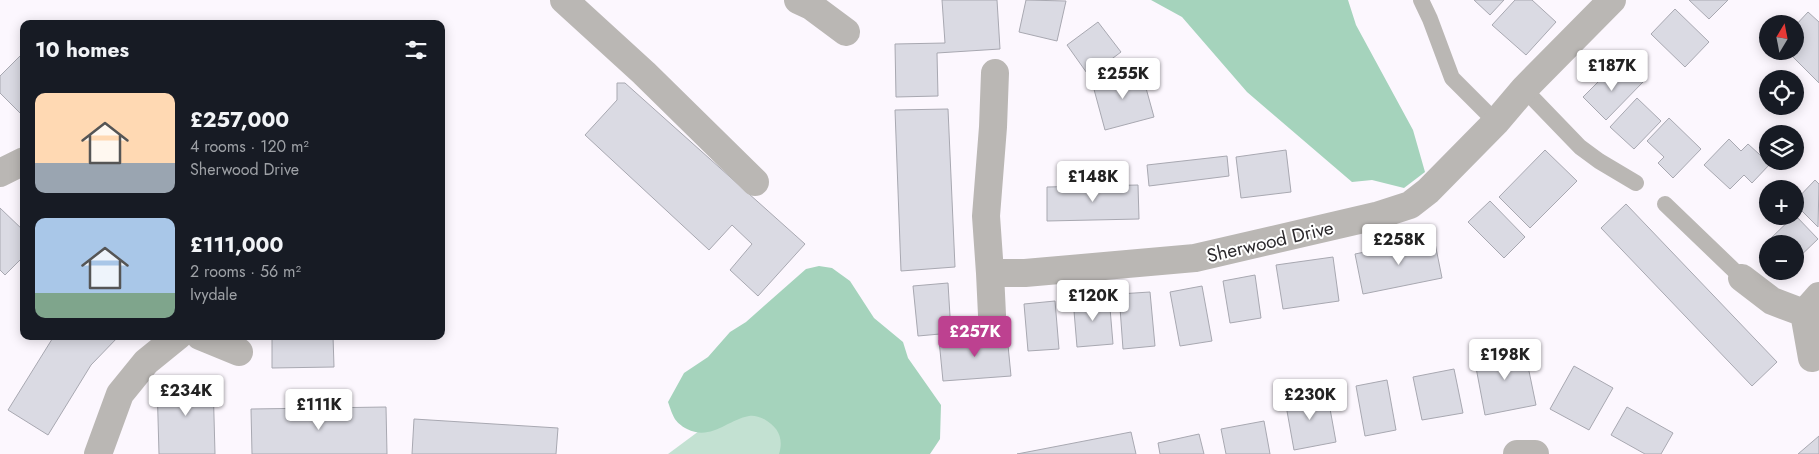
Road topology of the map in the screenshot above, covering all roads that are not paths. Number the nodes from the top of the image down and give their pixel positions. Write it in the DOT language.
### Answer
graph roads {
  1 [pos="564,0"];
  2 [pos="798,0"];
  3 [pos="1421,0"];
  4 [pos="1612,0"];
  5 [pos="846,32"];
  6 [pos="995,72"];
  7 [pos="1524,89"];
  8 [pos="1496,122"];
  9 [pos="20,163"];
  10 [pos="0,173"];
  11 [pos="755,182"];
  12 [pos="1636,183"];
  13 [pos="1665,204"];
  14 [pos="990,273"];
  15 [pos="1742,278"];
  16 [pos="1812,304"];
  17 [pos="992,315"];
  18 [pos="173,340"];
  19 [pos="210,340"];
  20 [pos="239,352"];
  21 [pos="1812,358"];
  22 [pos="98,454"];
  23 [pos="1517,454"];
  24 [pos="1535,454"];
  1 -- 11 [label="street"];
  2 -- 5 [label="street"];
  3 -- 8 [label="lane"];
  4 -- 7 [label="street, Sherwood Drive"];
  6 -- 14 [label="street"];
  7 -- 8 [label="street, Sherwood Drive"];
  7 -- 12 [label="lane"];
  8 -- 14 [label="street, Sherwood Drive"];
  9 -- 10 [label="street"];
  13 -- 15 [label="lane"];
  14 -- 17 [label="street"];
  15 -- 16 [label="street"];
  16 -- 21 [label="street"];
  18 -- 22 [label="street"];
  19 -- 20 [label="street"];
  23 -- 24 [label="street"];
}
